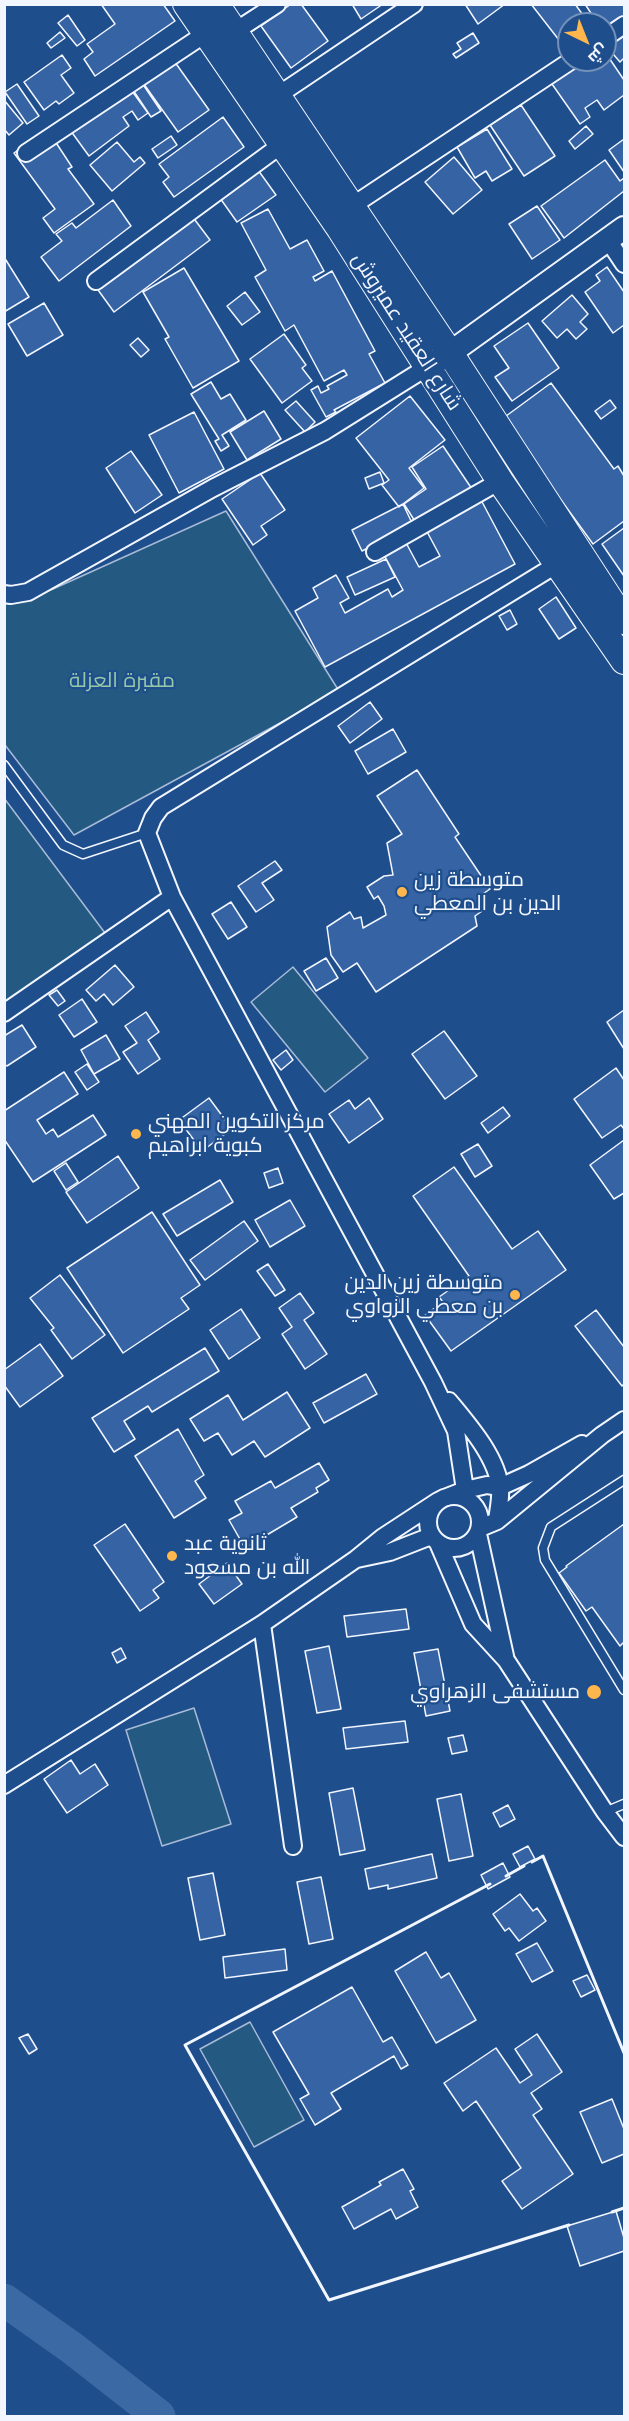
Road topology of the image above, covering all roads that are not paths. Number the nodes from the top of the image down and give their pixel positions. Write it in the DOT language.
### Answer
graph roads {
  1 [pos="186,4"];
  2 [pos="216,4"];
  3 [pos="277,4"];
  4 [pos="414,4"];
  5 [pos="234,32"];
  6 [pos="206,34"];
  7 [pos="557,70"];
  8 [pos="277,96"];
  9 [pos="281,145"];
  10 [pos="26,153"];
  11 [pos="352,206"];
  12 [pos="616,234"];
  13 [pos="624,264"];
  14 [pos="96,281"];
  15 [pos="439,360"];
  16 [pos="500,481"];
  17 [pos="375,552"];
  18 [pos="578,552"];
  19 [pos="556,564"];
  20 [pos="4,594"];
  21 [pos="624,621"];
  22 [pos="624,661"];
  23 [pos="4,765"];
  24 [pos="147,833"];
  25 [pos="172,897"];
  26 [pos="4,1013"];
  27 [pos="433,1382"];
  28 [pos="624,1420"];
  29 [pos="602,1435"];
  30 [pos="624,1480"];
  31 [pos="500,1487"];
  32 [pos="465,1490"];
  33 [pos="443,1499"];
  34 [pos="497,1521"];
  35 [pos="479,1531"];
  36 [pos="435,1539"];
  37 [pos="356,1559"];
  38 [pos="262,1624"];
  39 [pos="506,1660"];
  40 [pos="624,1690"];
  41 [pos="4,1785"];
  42 [pos="624,1804"];
  43 [pos="604,1812"];
  44 [pos="624,1837"];
  45 [pos="293,1846"];
  1 -- 6 [label="main road, شارع العقيد عميروش"];
  2 -- 5 [label="main road, شارع العقيد عميروش"];
  3 -- 5 [label="street"];
  4 -- 8 [label="street"];
  5 -- 8 [label="main road, شارع العقيد عميروش"];
  6 -- 9 [label="main road, شارع العقيد عميروش"];
  6 -- 10 [label="street"];
  7 -- 11 [label="street"];
  8 -- 11 [label="main road, شارع العقيد عميروش"];
  9 -- 14 [label="street"];
  9 -- 15 [label="main road, شارع العقيد عميروش"];
  11 -- 15 [label="main road, شارع العقيد عميروش"];
  12 -- 13 [label="street"];
  12 -- 15 [label="street"];
  15 -- 16 [label="main road, شارع العقيد عميروش"];
  15 -- 18 [label="main road, شارع العقيد عميروش"];
  15 -- 20 [label="street"];
  16 -- 17 [label="street"];
  16 -- 19 [label="main road, شارع العقيد عميروش"];
  18 -- 19 [label="street"];
  18 -- 21 [label="main road, شارع العقيد عميروش"];
  19 -- 22 [label="main road, شارع العقيد عميروش"];
  19 -- 24 [label="street"];
  23 -- 24 [label="lane"];
  24 -- 25 [label="street"];
  25 -- 26 [label="street"];
  25 -- 27 [label="street"];
  27 -- 31 [label="street"];
  27 -- 32 [label="street"];
  28 -- 29 [label="street"];
  29 -- 31 [label="street"];
  29 -- 34 [label="street"];
  30 -- 40 [label="lane"];
  31 -- 32 [label="street"];
  31 -- 34 [label="street"];
  32 -- 33 [label="street"];
  33 -- 35 [label="street"];
  33 -- 36 [label="street"];
  33 -- 37 [label="street"];
  34 -- 35 [label="street"];
  35 -- 36 [label="street"];
  35 -- 39 [label="street"];
  36 -- 37 [label="street"];
  36 -- 39 [label="street"];
  37 -- 38 [label="street"];
  38 -- 41 [label="street"];
  38 -- 45 [label="street"];
  39 -- 43 [label="street"];
  42 -- 43 [label="lane"];
  43 -- 44 [label="street"];
}
